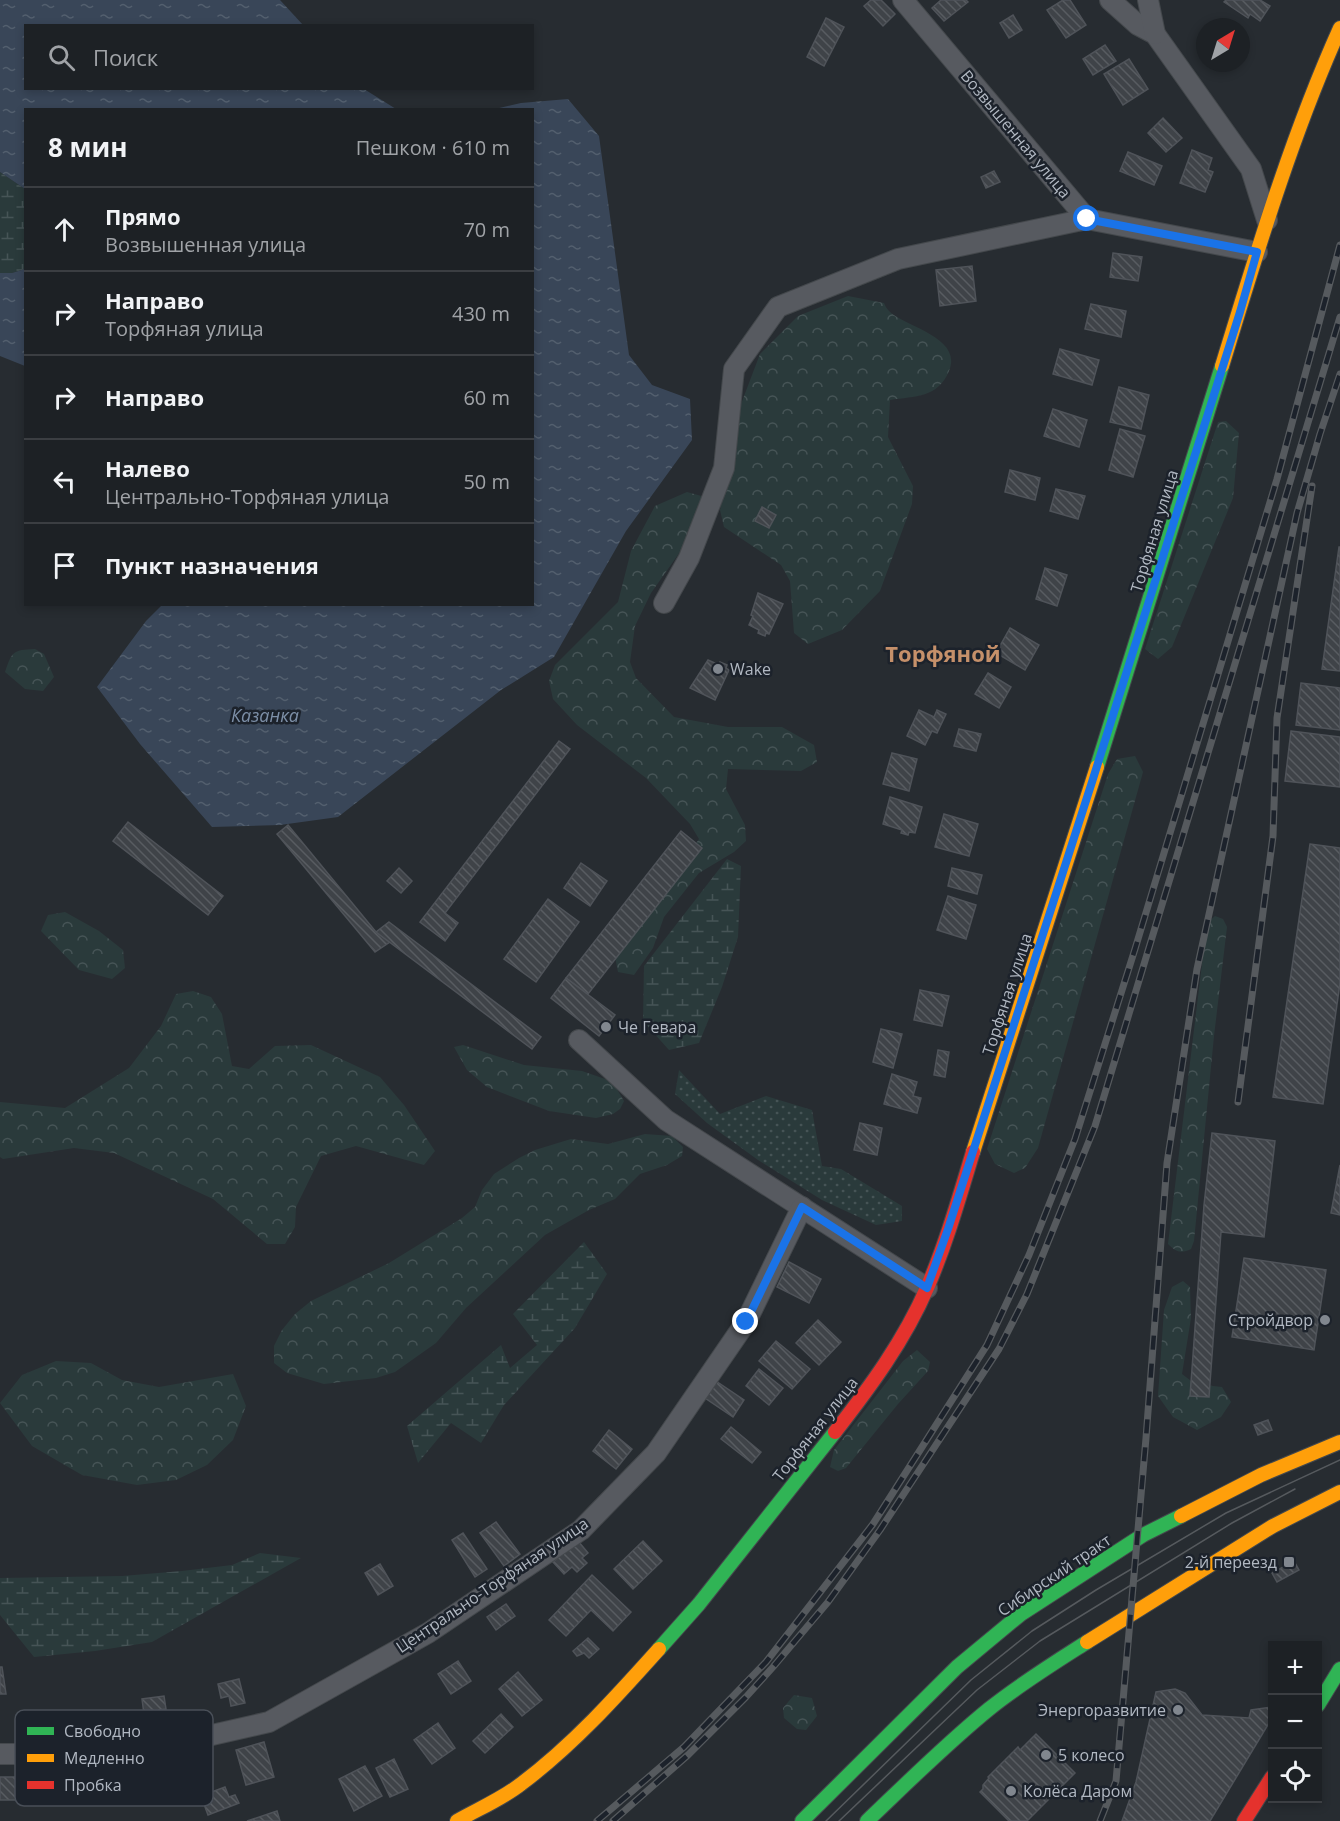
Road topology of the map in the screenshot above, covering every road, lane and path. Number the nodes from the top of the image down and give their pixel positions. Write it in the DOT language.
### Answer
graph roads {
  1 [pos="903,0"];
  2 [pos="1110,0"];
  3 [pos="1148,0"];
  4 [pos="1340,28"];
  5 [pos="1155,34"];
  6 [pos="1087,219"];
  7 [pos="1267,220"];
  8 [pos="1257,252"];
  9 [pos="664,603"];
  10 [pos="579,1040"];
  11 [pos="802,1207"];
  12 [pos="927,1288"];
  13 [pos="1340,1442"];
  14 [pos="1340,1492"];
  15 [pos="1340,1669"];
  16 [pos="1322,1697"];
  17 [pos="213,1735"];
  18 [pos="1268,1783"];
  19 [pos="457,1821"];
  20 [pos="802,1821"];
  21 [pos="867,1821"];
  22 [pos="1244,1821"];
  1 -- 6 [label="street, Возвышенная улица"];
  2 -- 5 [label="street"];
  3 -- 5 [label="street"];
  4 -- 7 [label="street, Торфяная улица"];
  5 -- 7 [label="street"];
  6 -- 8 [label="street"];
  6 -- 9 [label="street"];
  7 -- 8 [label="street, Торфяная улица"];
  8 -- 12 [label="street, Торфяная улица"];
  10 -- 11 [label="street"];
  11 -- 12 [label="street"];
  11 -- 17 [label="street, Центрально-Торфяная улица"];
  12 -- 19 [label="street, Торфяная улица"];
  13 -- 20 [label="street, Сибирский тракт"];
  14 -- 21 [label="street"];
  15 -- 16 [label="street"];
  18 -- 22 [label="street"];
}
